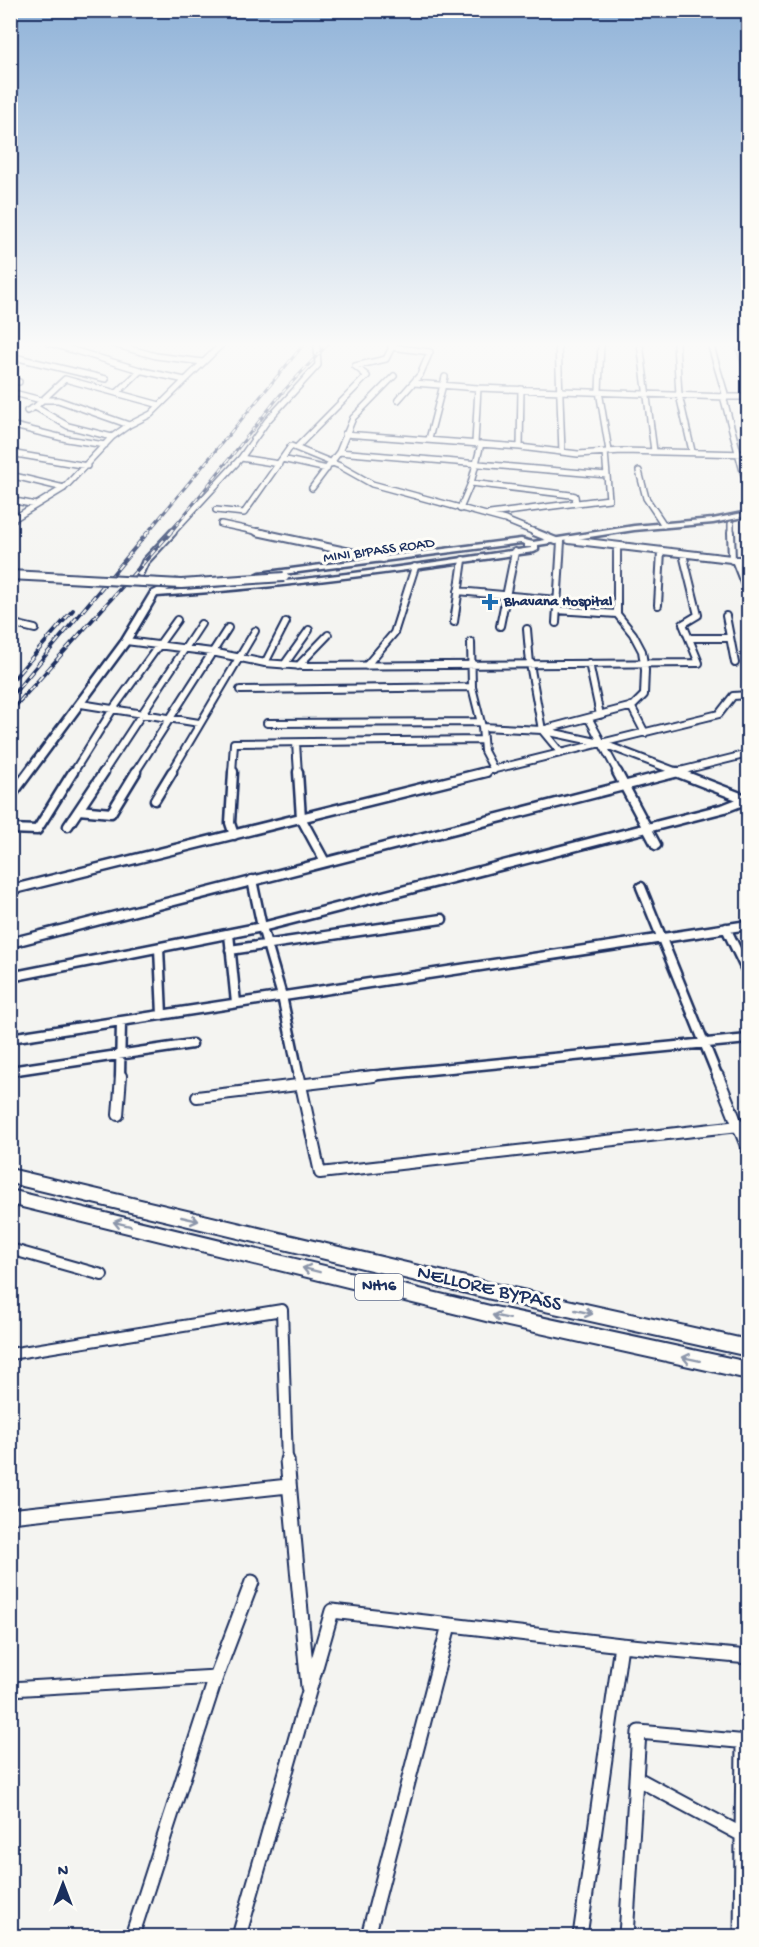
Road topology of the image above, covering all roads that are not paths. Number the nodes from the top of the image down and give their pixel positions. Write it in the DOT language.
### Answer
graph roads {
  1 [pos="47,434"];
  2 [pos="99,434"];
  3 [pos="116,434"];
  4 [pos="258,434"];
  5 [pos="310,434"];
  6 [pos="345,434"];
  7 [pos="431,434"];
  8 [pos="478,434"];
  9 [pos="520,434"];
  10 [pos="561,434"];
  11 [pos="605,434"];
  12 [pos="651,434"];
  13 [pos="688,434"];
  14 [pos="733,434"];
  15 [pos="112,437"];
  16 [pos="429,440"];
  17 [pos="478,443"];
  18 [pos="105,445"];
  19 [pos="520,447"];
  20 [pos="296,448"];
  21 [pos="607,451"];
  22 [pos="654,451"];
  23 [pos="692,451"];
  24 [pos="339,452"];
  25 [pos="562,452"];
  26 [pos="10,453"];
  27 [pos="737,453"];
  28 [pos="748,454"];
  29 [pos="241,458"];
  30 [pos="280,461"];
  31 [pos="333,463"];
  32 [pos="476,465"];
  33 [pos="87,466"];
  34 [pos="327,469"];
  35 [pos="639,471"];
  36 [pos="10,475"];
  37 [pos="607,475"];
  38 [pos="744,475"];
  39 [pos="471,483"];
  40 [pos="64,488"];
  41 [pos="312,488"];
  42 [pos="10,500"];
  43 [pos="576,503"];
  44 [pos="36,505"];
  45 [pos="460,509"];
  46 [pos="216,510"];
  47 [pos="748,514"];
  48 [pos="486,515"];
  49 [pos="748,520"];
  50 [pos="10,521"];
  51 [pos="221,524"];
  52 [pos="731,524"];
  53 [pos="664,525"];
  54 [pos="609,534"];
  55 [pos="562,540"];
  56 [pos="535,544"];
  57 [pos="617,546"];
  58 [pos="661,551"];
  59 [pos="515,552"];
  60 [pos="683,554"];
  61 [pos="383,559"];
  62 [pos="463,560"];
  63 [pos="733,560"];
  64 [pos="748,561"];
  65 [pos="415,567"];
  66 [pos="140,573"];
  67 [pos="10,575"];
  68 [pos="458,591"];
  69 [pos="748,593"];
  70 [pos="154,594"];
  71 [pos="506,596"];
  72 [pos="557,600"];
  73 [pos="658,605"];
  74 [pos="557,610"];
  75 [pos="617,614"];
  76 [pos="726,616"];
  77 [pos="177,620"];
  78 [pos="286,622"];
  79 [pos="454,622"];
  80 [pos="10,623"];
  81 [pos="556,623"];
  82 [pos="201,624"];
  83 [pos="500,626"];
  84 [pos="228,628"];
  85 [pos="35,629"];
  86 [pos="527,629"];
  87 [pos="309,630"];
  88 [pos="255,631"];
  89 [pos="328,635"];
  90 [pos="689,638"];
  91 [pos="730,638"];
  92 [pos="126,641"];
  93 [pos="471,642"];
  94 [pos="159,646"];
  95 [pos="184,649"];
  96 [pos="212,652"];
  97 [pos="240,659"];
  98 [pos="266,663"];
  99 [pos="589,663"];
  100 [pos="646,663"];
  101 [pos="735,663"];
  102 [pos="471,664"];
  103 [pos="530,664"];
  104 [pos="284,665"];
  105 [pos="298,666"];
  106 [pos="366,666"];
  107 [pos="472,687"];
  108 [pos="240,690"];
  109 [pos="748,695"];
  110 [pos="81,704"];
  111 [pos="630,706"];
  112 [pos="113,709"];
  113 [pos="142,714"];
  114 [pos="600,715"];
  115 [pos="169,718"];
  116 [pos="589,719"];
  117 [pos="199,723"];
  118 [pos="267,723"];
  119 [pos="481,724"];
  120 [pos="542,730"];
  121 [pos="645,733"];
  122 [pos="483,740"];
  123 [pos="296,743"];
  124 [pos="602,743"];
  125 [pos="561,753"];
  126 [pos="748,754"];
  127 [pos="494,770"];
  128 [pos="674,773"];
  129 [pos="625,785"];
  130 [pos="10,798"];
  131 [pos="155,800"];
  132 [pos="748,800"];
  133 [pos="79,810"];
  134 [pos="301,818"];
  135 [pos="68,826"];
  136 [pos="647,828"];
  137 [pos="10,829"];
  138 [pos="234,834"];
  139 [pos="656,845"];
  140 [pos="325,862"];
  141 [pos="252,880"];
  142 [pos="641,887"];
  143 [pos="10,890"];
  144 [pos="442,919"];
  145 [pos="748,925"];
  146 [pos="262,927"];
  147 [pos="726,928"];
  148 [pos="229,934"];
  149 [pos="663,938"];
  150 [pos="10,943"];
  151 [pos="266,944"];
  152 [pos="159,948"];
  153 [pos="230,950"];
  154 [pos="748,974"];
  155 [pos="10,977"];
  156 [pos="282,996"];
  157 [pos="236,1003"];
  158 [pos="162,1015"];
  159 [pos="121,1021"];
  160 [pos="10,1038"];
  161 [pos="748,1040"];
  162 [pos="192,1044"];
  163 [pos="706,1045"];
  164 [pos="122,1054"];
  165 [pos="10,1071"];
  166 [pos="301,1083"];
  167 [pos="197,1097"];
  168 [pos="118,1115"];
  169 [pos="744,1125"];
  170 [pos="748,1151"];
  171 [pos="10,1176"];
  172 [pos="10,1197"];
  173 [pos="10,1249"];
  174 [pos="102,1275"];
  175 [pos="748,1348"];
  176 [pos="10,1354"];
  177 [pos="748,1371"];
  178 [pos="288,1486"];
  179 [pos="10,1516"];
  180 [pos="252,1582"];
  181 [pos="449,1625"];
  182 [pos="621,1645"];
  183 [pos="748,1657"];
  184 [pos="216,1677"];
  185 [pos="10,1689"];
  186 [pos="308,1693"];
  187 [pos="746,1742"];
  188 [pos="636,1778"];
  189 [pos="745,1836"];
  190 [pos="132,1936"];
  191 [pos="238,1936"];
  192 [pos="368,1936"];
  193 [pos="580,1936"];
  194 [pos="626,1936"];
  195 [pos="741,1936"];
  1 -- 18 [label="street"];
  2 -- 15 [label="street"];
  3 -- 15 [label="street"];
  4 -- 29 [label="street"];
  5 -- 20 [label="street"];
  6 -- 16 [label="street"];
  6 -- 24 [label="street"];
  7 -- 16 [label="street"];
  8 -- 17 [label="street"];
  9 -- 19 [label="street"];
  10 -- 25 [label="street"];
  11 -- 21 [label="street"];
  12 -- 22 [label="street"];
  13 -- 23 [label="street"];
  14 -- 27 [label="street"];
  15 -- 18 [label="street"];
  16 -- 17 [label="street"];
  17 -- 19 [label="street"];
  17 -- 32 [label="street"];
  18 -- 33 [label="street"];
  19 -- 25 [label="street"];
  20 -- 30 [label="street"];
  20 -- 31 [label="street"];
  21 -- 22 [label="street"];
  21 -- 25 [label="street"];
  21 -- 37 [label="street"];
  22 -- 23 [label="street"];
  23 -- 27 [label="street"];
  24 -- 31 [label="street"];
  24 -- 32 [label="street"];
  26 -- 33 [label="street"];
  27 -- 28 [label="street"];
  27 -- 38 [label="street"];
  29 -- 30 [label="street"];
  29 -- 66 [label="street"];
  30 -- 34 [label="street"];
  30 -- 46 [label="street"];
  31 -- 34 [label="street"];
  31 -- 45 [label="street"];
  32 -- 37 [label="street"];
  32 -- 39 [label="street"];
  33 -- 40 [label="street"];
  34 -- 41 [label="street"];
  35 -- 53 [label="street"];
  36 -- 40 [label="street"];
  37 -- 43 [label="street"];
  39 -- 43 [label="street"];
  39 -- 45 [label="street"];
  40 -- 44 [label="street"];
  42 -- 44 [label="street"];
  43 -- 48 [label="street"];
  44 -- 50 [label="street"];
  45 -- 48 [label="street"];
  47 -- 53 [label="street, MINI BIPASS ROAD"];
  48 -- 55 [label="street"];
  49 -- 52 [label="street"];
  51 -- 61 [label="street"];
  52 -- 54 [label="street"];
  52 -- 63 [label="street"];
  53 -- 54 [label="street, MINI BIPASS ROAD"];
  54 -- 55 [label="street, MINI BIPASS ROAD"];
  55 -- 56 [label="street, MINI BIPASS ROAD"];
  55 -- 57 [label="street"];
  55 -- 72 [label="street"];
  56 -- 59 [label="street"];
  56 -- 61 [label="street"];
  56 -- 67 [label="street, MINI BIPASS ROAD, bridge"];
  57 -- 58 [label="street"];
  57 -- 75 [label="street"];
  58 -- 60 [label="street"];
  58 -- 73 [label="street"];
  59 -- 62 [label="street"];
  59 -- 71 [label="street"];
  60 -- 63 [label="street"];
  60 -- 90 [label="street"];
  61 -- 70 [label="street"];
  62 -- 65 [label="street"];
  62 -- 68 [label="street"];
  63 -- 64 [label="street"];
  63 -- 69 [label="street"];
  65 -- 70 [label="street"];
  65 -- 106 [label="street"];
  68 -- 71 [label="street"];
  68 -- 79 [label="street"];
  70 -- 92 [label="street"];
  71 -- 72 [label="street"];
  71 -- 83 [label="street"];
  72 -- 74 [label="street"];
  74 -- 75 [label="street"];
  74 -- 81 [label="street"];
  75 -- 100 [label="street"];
  76 -- 91 [label="street"];
  77 -- 94 [label="street"];
  78 -- 98 [label="street"];
  80 -- 85 [label="street"];
  82 -- 95 [label="street"];
  84 -- 96 [label="street"];
  86 -- 103 [label="street"];
  87 -- 104 [label="street"];
  88 -- 97 [label="street"];
  89 -- 105 [label="street"];
  90 -- 91 [label="street"];
  90 -- 100 [label="street"];
  91 -- 101 [label="street"];
  92 -- 94 [label="street"];
  92 -- 110 [label="street"];
  93 -- 102 [label="street"];
  94 -- 95 [label="street"];
  94 -- 112 [label="street"];
  95 -- 96 [label="street"];
  95 -- 113 [label="street"];
  96 -- 97 [label="street"];
  96 -- 115 [label="street"];
  97 -- 98 [label="street"];
  97 -- 117 [label="street"];
  98 -- 104 [label="street"];
  99 -- 100 [label="street"];
  99 -- 103 [label="street"];
  99 -- 114 [label="street"];
  100 -- 111 [label="street"];
  102 -- 103 [label="street"];
  102 -- 106 [label="street"];
  102 -- 107 [label="street"];
  103 -- 120 [label="street"];
  104 -- 105 [label="street"];
  105 -- 106 [label="street"];
  107 -- 108 [label="street"];
  107 -- 119 [label="street"];
  109 -- 121 [label="street"];
  110 -- 112 [label="street"];
  110 -- 130 [label="street"];
  111 -- 114 [label="street"];
  111 -- 121 [label="street"];
  112 -- 113 [label="street"];
  112 -- 137 [label="street"];
  113 -- 115 [label="street"];
  113 -- 133 [label="street"];
  114 -- 116 [label="street"];
  115 -- 117 [label="street"];
  115 -- 133 [label="street"];
  116 -- 120 [label="street"];
  116 -- 124 [label="street"];
  117 -- 131 [label="street"];
  118 -- 119 [label="street"];
  119 -- 120 [label="street"];
  119 -- 122 [label="street"];
  120 -- 124 [label="street"];
  120 -- 125 [label="street"];
  121 -- 124 [label="street"];
  122 -- 123 [label="street"];
  122 -- 127 [label="street"];
  123 -- 134 [label="street"];
  123 -- 138 [label="street"];
  124 -- 125 [label="street"];
  124 -- 128 [label="street"];
  124 -- 129 [label="street"];
  125 -- 127 [label="street"];
  126 -- 128 [label="street"];
  127 -- 134 [label="street"];
  128 -- 129 [label="street"];
  128 -- 132 [label="street"];
  129 -- 136 [label="street"];
  129 -- 140 [label="street"];
  132 -- 136 [label="street"];
  133 -- 135 [label="street"];
  134 -- 138 [label="street"];
  134 -- 140 [label="street"];
  136 -- 139 [label="street"];
  136 -- 146 [label="street"];
  138 -- 143 [label="street"];
  140 -- 141 [label="street"];
  141 -- 146 [label="street"];
  141 -- 150 [label="street"];
  142 -- 149 [label="street"];
  144 -- 151 [label="street"];
  145 -- 147 [label="street"];
  146 -- 148 [label="street"];
  146 -- 151 [label="street"];
  147 -- 149 [label="street"];
  147 -- 154 [label="street"];
  148 -- 152 [label="street"];
  148 -- 153 [label="street"];
  149 -- 156 [label="street"];
  149 -- 163 [label="street"];
  151 -- 153 [label="street"];
  151 -- 156 [label="street"];
  152 -- 155 [label="street"];
  152 -- 158 [label="street"];
  153 -- 157 [label="street"];
  156 -- 157 [label="street"];
  156 -- 166 [label="street"];
  157 -- 158 [label="street"];
  158 -- 159 [label="street"];
  159 -- 160 [label="street"];
  159 -- 164 [label="street"];
  161 -- 163 [label="street"];
  162 -- 164 [label="street"];
  163 -- 166 [label="street"];
  163 -- 169 [label="street"];
  164 -- 165 [label="street"];
  164 -- 168 [label="street"];
  166 -- 167 [label="street"];
  166 -- 169 [label="street"];
  169 -- 170 [label="street"];
  171 -- 175 [label="highway, NELLORE BYPASS / NH16, one-way"];
  177 -- 172 [label="highway, NELLORE BYPASS / NH16, one-way"];
  173 -- 174 [label="street"];
  176 -- 178 [label="street"];
  178 -- 179 [label="street"];
  178 -- 186 [label="street"];
  180 -- 184 [label="street"];
  181 -- 182 [label="street"];
  181 -- 186 [label="street"];
  181 -- 192 [label="street"];
  182 -- 183 [label="street"];
  182 -- 193 [label="street"];
  184 -- 185 [label="street"];
  184 -- 190 [label="street"];
  186 -- 191 [label="street"];
  187 -- 188 [label="street"];
  187 -- 189 [label="street"];
  188 -- 189 [label="street"];
  188 -- 194 [label="street"];
  189 -- 195 [label="street"];
}
